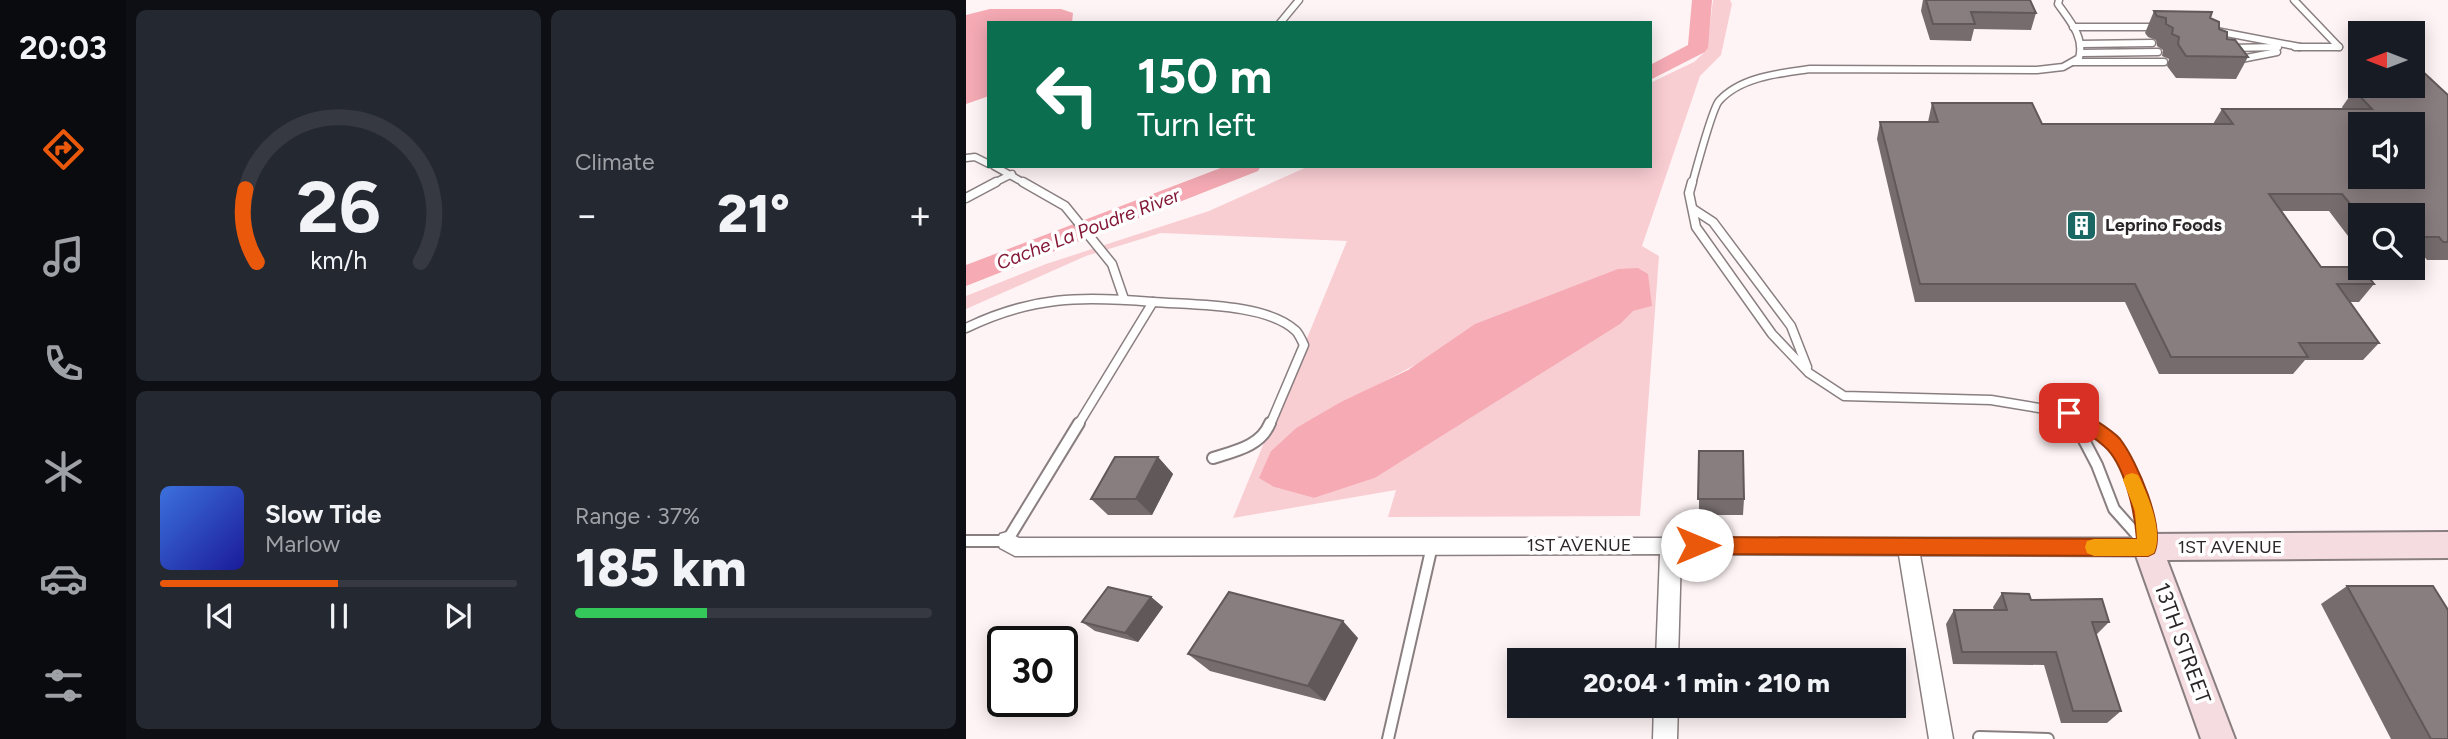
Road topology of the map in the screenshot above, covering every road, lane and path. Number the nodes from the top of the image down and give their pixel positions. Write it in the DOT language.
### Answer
graph roads {
  1 [pos="1299,0"];
  2 [pos="2059,0"];
  3 [pos="2294,0"];
  4 [pos="1282,21"];
  5 [pos="2169,27"];
  6 [pos="2222,43"];
  7 [pos="2078,45"];
  8 [pos="2155,47"];
  9 [pos="2300,47"];
  10 [pos="2223,62"];
  11 [pos="966,158"];
  12 [pos="987,163"];
  13 [pos="998,168"];
  14 [pos="1012,174"];
  15 [pos="966,198"];
  16 [pos="1693,209"];
  17 [pos="1124,299"];
  18 [pos="1153,302"];
  19 [pos="966,328"];
  20 [pos="1809,373"];
  21 [pos="2069,413"];
  22 [pos="1213,458"];
  23 [pos="966,541"];
  24 [pos="1007,541"];
  25 [pos="1671,545"];
  26 [pos="2448,545"];
  27 [pos="1432,546"];
  28 [pos="1908,547"];
  29 [pos="2148,547"];
  30 [pos="1667,648"];
  31 [pos="1666,718"];
  32 [pos="1979,737"];
  33 [pos="1388,739"];
  34 [pos="1665,739"];
  35 [pos="1941,739"];
  36 [pos="2048,739"];
  37 [pos="2218,739"];
  1 -- 4 [label="lane"];
  2 -- 7 [label="lane"];
  3 -- 9 [label="lane"];
  5 -- 7 [label="lane"];
  6 -- 9 [label="lane"];
  6 -- 9 [label="lane"];
  6 -- 9 [label="lane"];
  7 -- 8 [label="lane"];
  7 -- 8 [label="lane"];
  7 -- 8 [label="lane"];
  7 -- 8 [label="lane"];
  7 -- 16 [label="lane"];
  9 -- 10 [label="lane"];
  11 -- 12 [label="lane"];
  13 -- 14 [label="lane"];
  14 -- 15 [label="lane"];
  14 -- 17 [label="lane"];
  16 -- 20 [label="lane"];
  16 -- 20 [label="lane"];
  17 -- 18 [label="lane"];
  17 -- 19 [label="lane"];
  18 -- 22 [label="lane"];
  18 -- 24 [label="lane"];
  20 -- 21 [label="lane"];
  21 -- 29 [label="lane"];
  21 -- 29 [label="lane"];
  23 -- 24 [label="lane"];
  24 -- 27 [label="street, 1ST AVENUE"];
  25 -- 27 [label="street, 1ST AVENUE"];
  25 -- 28 [label="street, 1ST AVENUE"];
  25 -- 30 [label="street"];
  26 -- 29 [label="street, 1ST AVENUE"];
  27 -- 33 [label="lane"];
  28 -- 29 [label="street, 1ST AVENUE"];
  28 -- 35 [label="street"];
  29 -- 37 [label="street, 13TH STREET"];
  31 -- 34 [label="street"];
  32 -- 36 [label="lane"];
}
